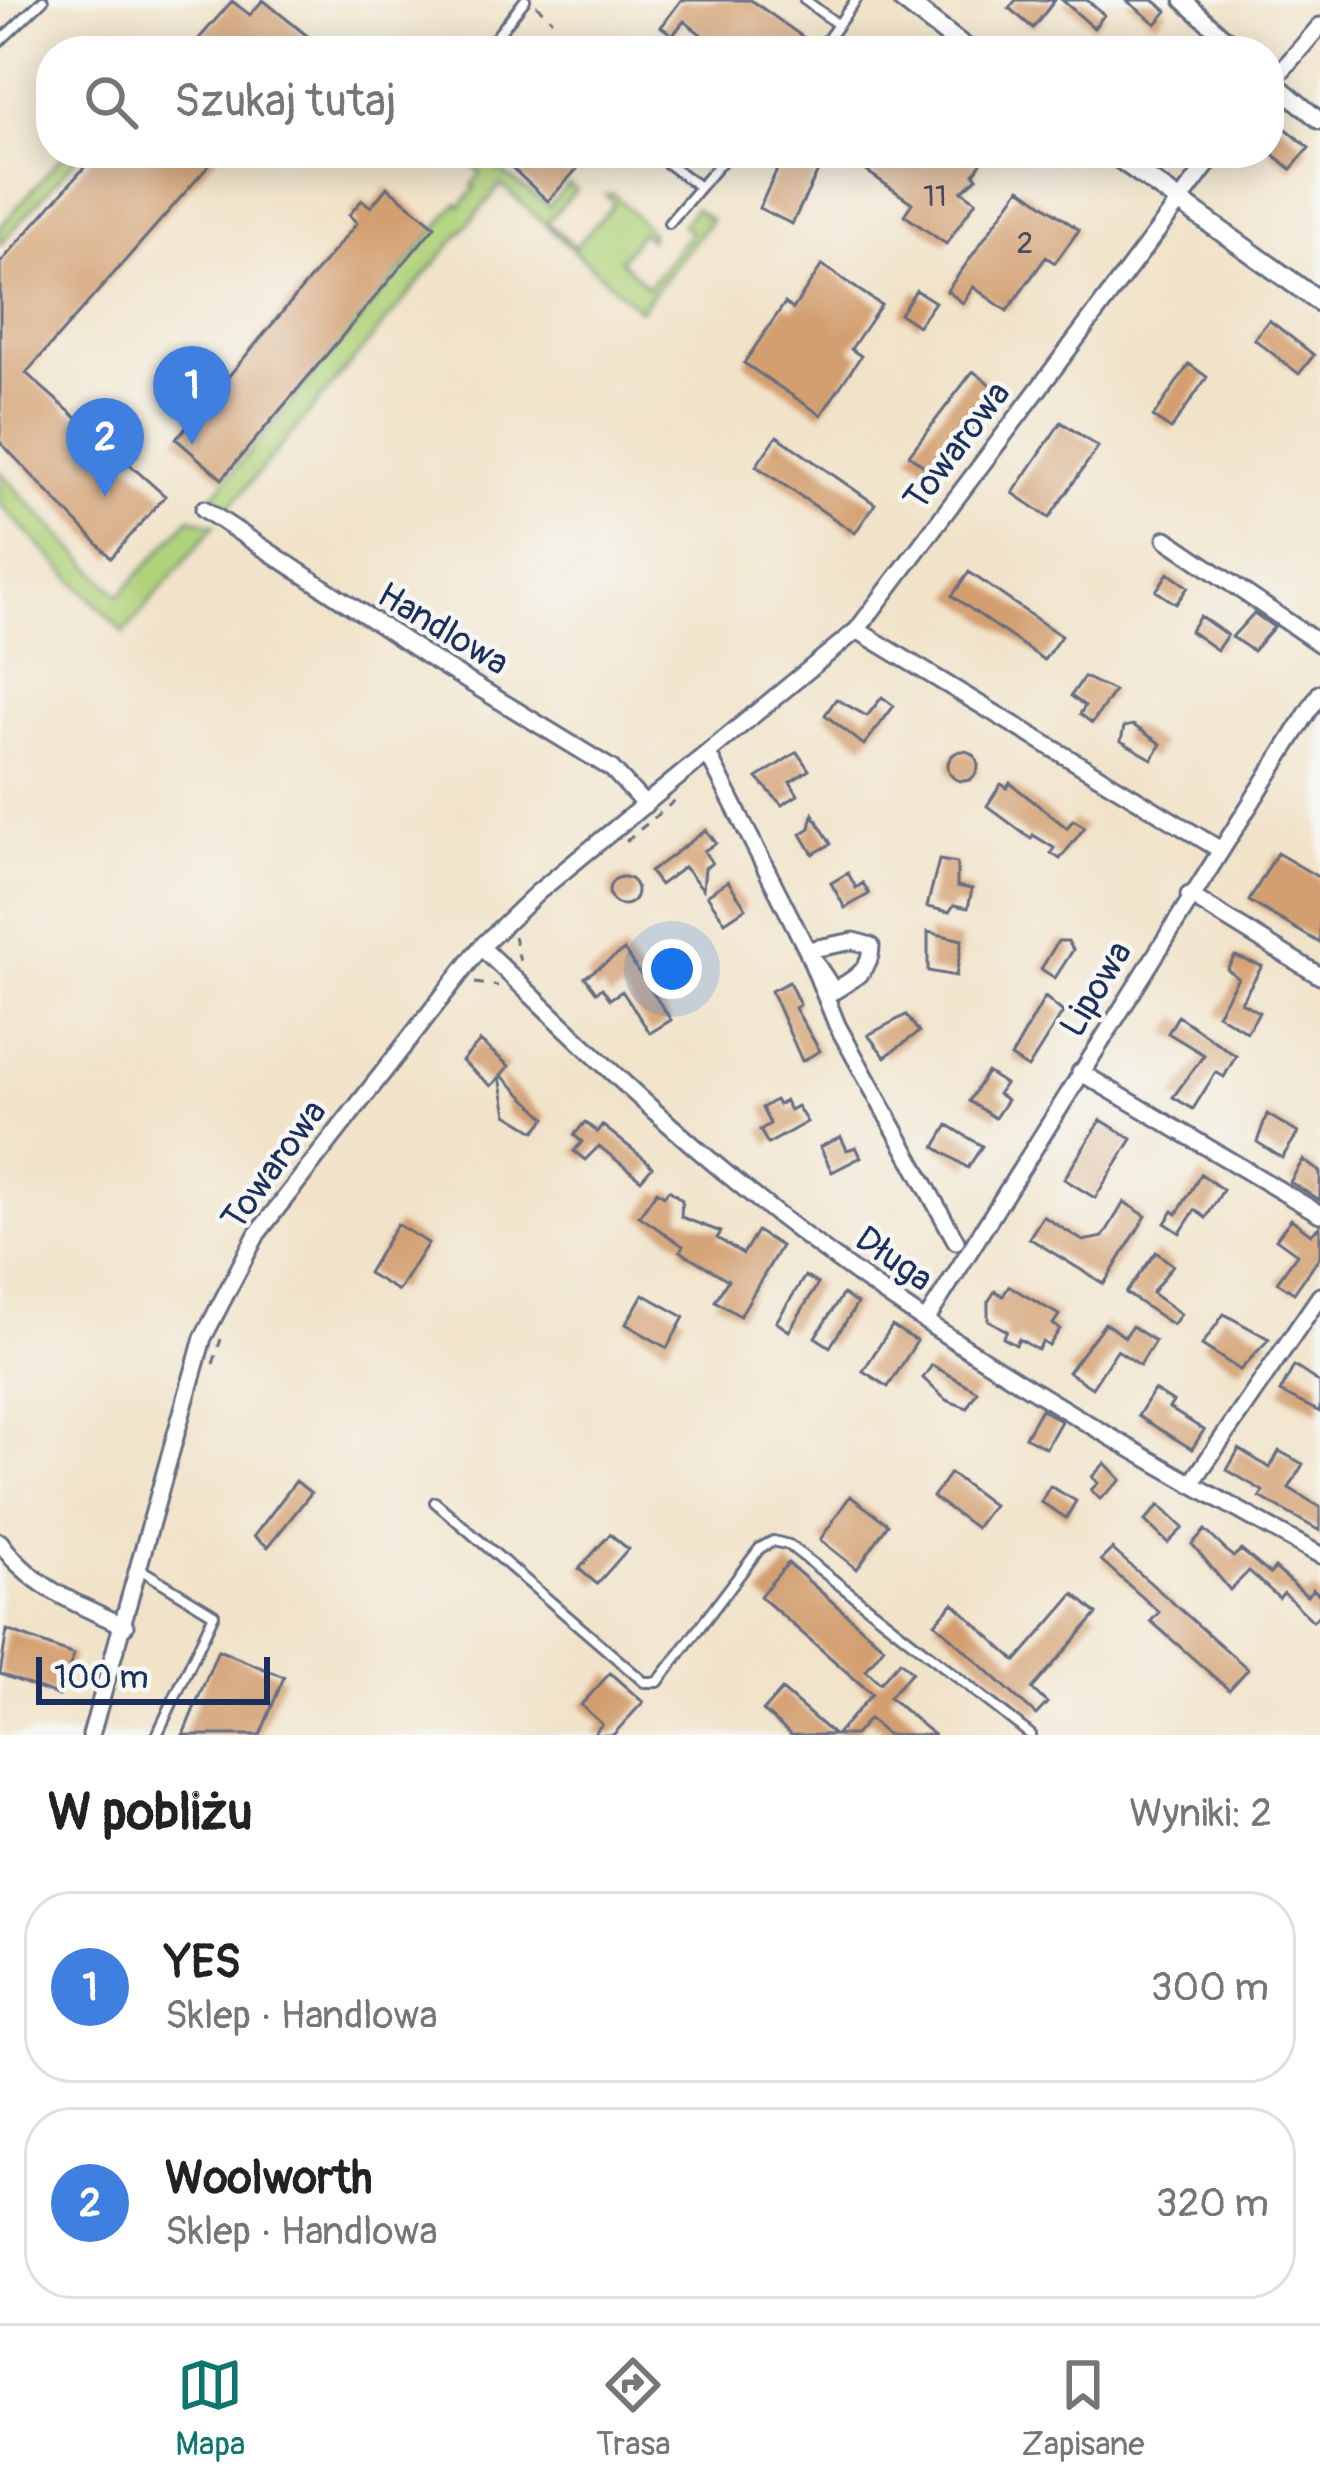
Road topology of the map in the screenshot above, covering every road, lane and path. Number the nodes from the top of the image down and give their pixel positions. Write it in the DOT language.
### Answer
graph roads {
  1 [pos="43,0"];
  2 [pos="528,0"];
  3 [pos="805,0"];
  4 [pos="856,0"];
  5 [pos="903,0"];
  6 [pos="1183,0"];
  7 [pos="552,20"];
  8 [pos="837,24"];
  9 [pos="1320,26"];
  10 [pos="497,36"];
  11 [pos="829,36"];
  12 [pos="950,36"];
  13 [pos="1223,36"];
  14 [pos="0,40"];
  15 [pos="1284,66"];
  16 [pos="1284,92"];
  17 [pos="1320,121"];
  18 [pos="673,168"];
  19 [pos="717,168"];
  20 [pos="1133,168"];
  21 [pos="1204,168"];
  22 [pos="700,188"];
  23 [pos="1178,200"];
  24 [pos="669,223"];
  25 [pos="1320,302"];
  26 [pos="204,509"];
  27 [pos="1166,539"];
  28 [pos="857,631"];
  29 [pos="1320,644"];
  30 [pos="1320,693"];
  31 [pos="709,756"];
  32 [pos="686,784"];
  33 [pos="645,805"];
  34 [pos="622,843"];
  35 [pos="1219,849"];
  36 [pos="1189,895"];
  37 [pos="513,936"];
  38 [pos="481,947"];
  39 [pos="508,974"];
  40 [pos="1320,976"];
  41 [pos="464,988"];
  42 [pos="1081,1072"];
  43 [pos="1320,1214"];
  44 [pos="956,1241"];
  45 [pos="1320,1296"];
  46 [pos="927,1319"];
  47 [pos="224,1327"];
  48 [pos="211,1372"];
  49 [pos="1191,1484"];
  50 [pos="435,1502"];
  51 [pos="0,1542"];
  52 [pos="1320,1555"];
  53 [pos="139,1569"];
  54 [pos="124,1626"];
  55 [pos="91,1735"];
  56 [pos="157,1735"];
  57 [pos="1030,1735"];
  1 -- 14 [label="lane"];
  2 -- 7 [label="path"];
  2 -- 10 [label="lane"];
  3 -- 8 [label="lane"];
  4 -- 8 [label="lane"];
  5 -- 12 [label="street"];
  6 -- 13 [label="street"];
  8 -- 11 [label="lane"];
  9 -- 15 [label="street"];
  16 -- 17 [label="street"];
  18 -- 22 [label="lane"];
  19 -- 22 [label="lane"];
  20 -- 23 [label="street"];
  21 -- 23 [label="street, Towarowa"];
  22 -- 24 [label="lane"];
  23 -- 25 [label="street"];
  23 -- 28 [label="street, Towarowa"];
  26 -- 33 [label="street, Handlowa"];
  27 -- 29 [label="street"];
  28 -- 31 [label="street, Towarowa"];
  28 -- 35 [label="street"];
  30 -- 35 [label="street, Lipowa"];
  31 -- 33 [label="street, Towarowa"];
  31 -- 44 [label="street"];
  32 -- 34 [label="path"];
  33 -- 38 [label="street, Towarowa"];
  35 -- 36 [label="street, Lipowa"];
  36 -- 40 [label="street"];
  36 -- 42 [label="street, Lipowa"];
  37 -- 39 [label="path"];
  38 -- 39 [label="street, Długa"];
  38 -- 53 [label="street, Towarowa"];
  39 -- 41 [label="path"];
  39 -- 46 [label="street, Długa"];
  42 -- 43 [label="street"];
  42 -- 46 [label="street, Lipowa"];
  45 -- 49 [label="street"];
  46 -- 49 [label="street, Długa"];
  47 -- 48 [label="path"];
  49 -- 52 [label="street, Długa"];
  50 -- 57 [label="lane"];
  51 -- 54 [label="street"];
  53 -- 54 [label="street, Towarowa"];
  53 -- 56 [label="lane"];
  54 -- 55 [label="street, Towarowa"];
}
